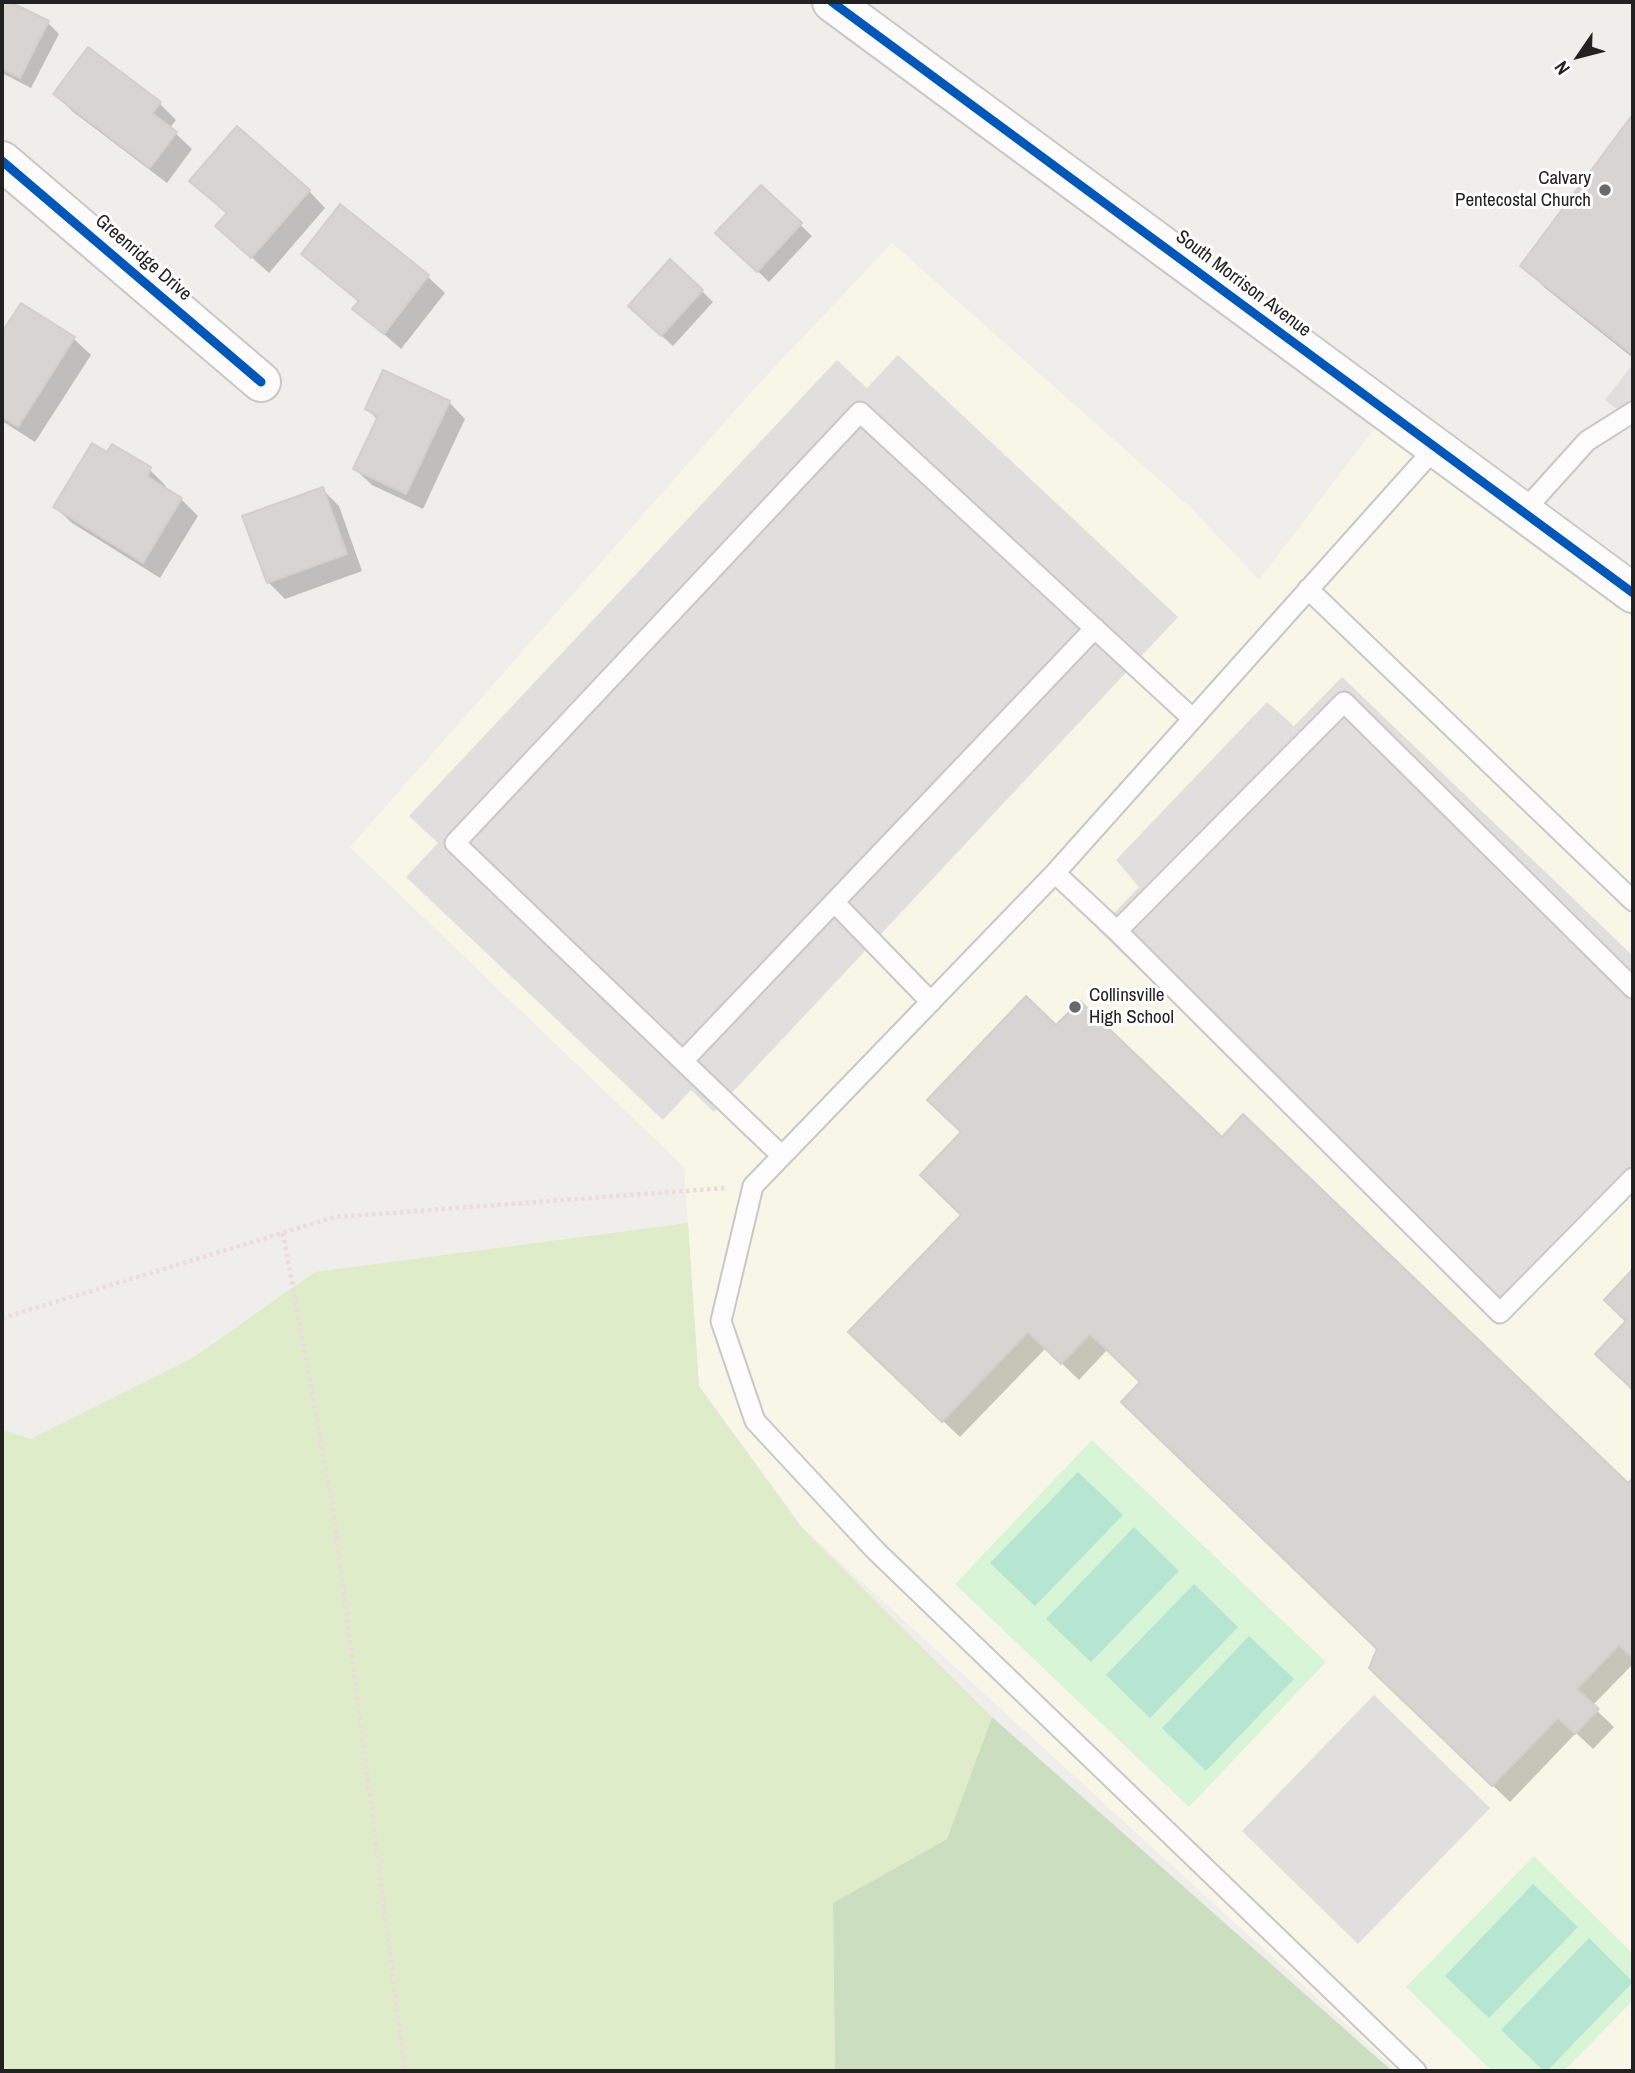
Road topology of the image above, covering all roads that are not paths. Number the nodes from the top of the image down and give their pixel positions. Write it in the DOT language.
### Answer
graph roads {
  1 [pos="832,2"];
  2 [pos="2,161"];
  3 [pos="261,382"];
  4 [pos="1633,412"];
  5 [pos="1435,448"];
  6 [pos="1523,512"];
  7 [pos="1308,589"];
  8 [pos="1633,593"];
  9 [pos="1095,628"];
  10 [pos="1192,719"];
  11 [pos="1055,873"];
  12 [pos="1633,901"];
  13 [pos="834,902"];
  14 [pos="1117,931"];
  15 [pos="1633,989"];
  16 [pos="931,1002"];
  17 [pos="683,1061"];
  18 [pos="782,1156"];
  19 [pos="1633,1178"];
  20 [pos="1416,2071"];
  1 -- 5 [label="street, South Morrison Avenue"];
  2 -- 3 [label="street, Greenridge Drive"];
  4 -- 6 [label="lane"];
  5 -- 6 [label="street, South Morrison Avenue"];
  5 -- 7 [label="lane"];
  6 -- 8 [label="street, South Morrison Avenue"];
  7 -- 10 [label="lane"];
  7 -- 12 [label="lane"];
  9 -- 10 [label="lane"];
  9 -- 13 [label="lane"];
  9 -- 17 [label="lane"];
  10 -- 11 [label="lane"];
  11 -- 14 [label="lane"];
  11 -- 16 [label="lane"];
  13 -- 16 [label="lane"];
  13 -- 17 [label="lane"];
  14 -- 15 [label="lane"];
  14 -- 19 [label="lane"];
  16 -- 18 [label="lane"];
  17 -- 18 [label="lane"];
  18 -- 20 [label="lane"];
}
